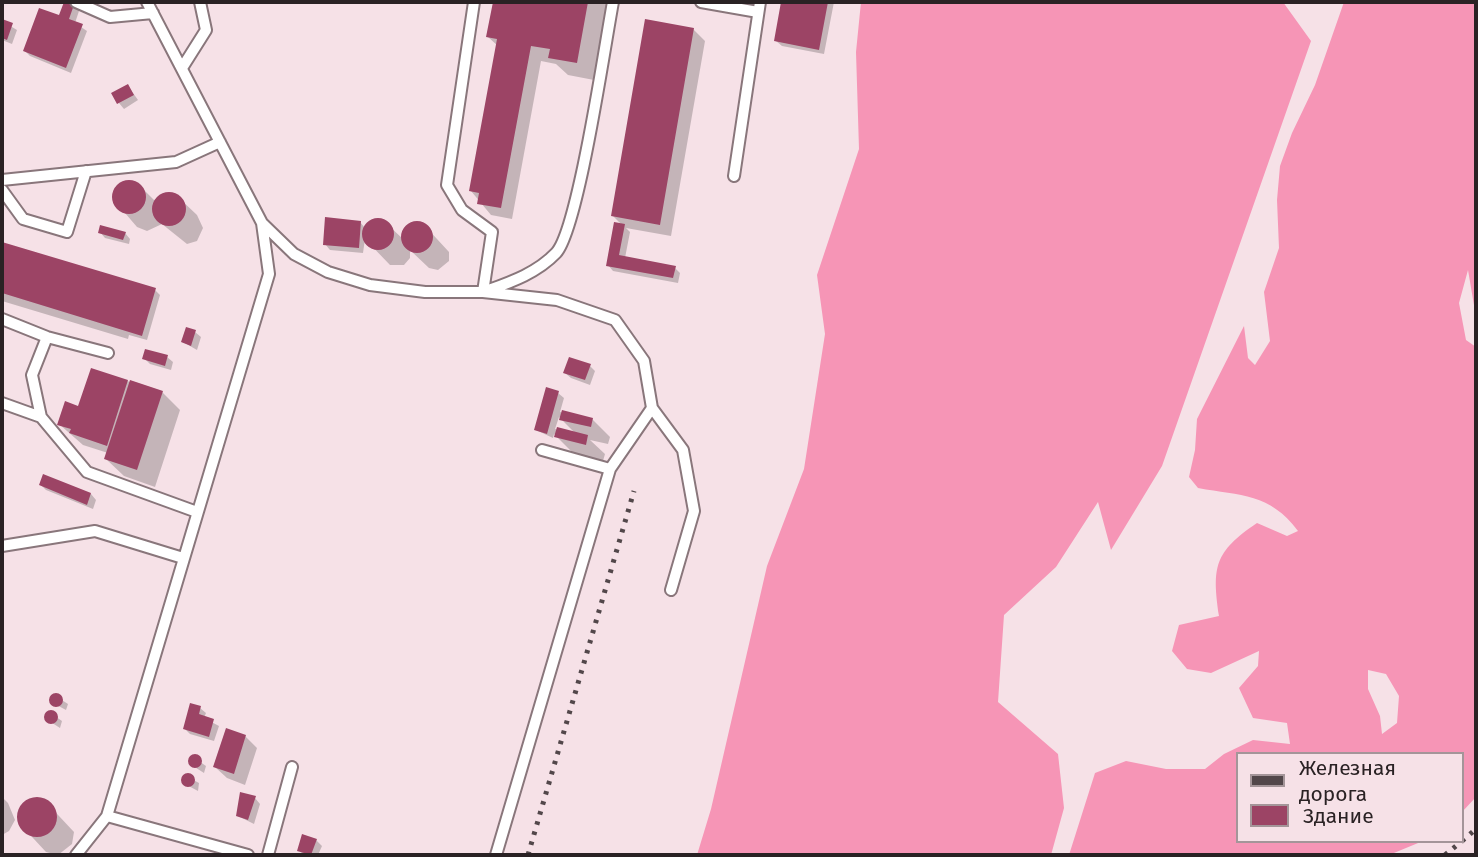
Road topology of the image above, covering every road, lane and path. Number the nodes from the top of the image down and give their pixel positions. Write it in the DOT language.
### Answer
graph roads {
  1 [pos="76,2"];
  2 [pos="147,2"];
  3 [pos="200,2"];
  4 [pos="474,2"];
  5 [pos="612,2"];
  6 [pos="701,2"];
  7 [pos="759,7"];
  8 [pos="153,13"];
  9 [pos="182,68"];
  10 [pos="220,142"];
  11 [pos="86,171"];
  12 [pos="734,176"];
  13 [pos="2,180"];
  14 [pos="2,190"];
  15 [pos="262,223"];
  16 [pos="484,292"];
  17 [pos="2,319"];
  18 [pos="47,337"];
  19 [pos="108,353"];
  20 [pos="2,403"];
  21 [pos="652,408"];
  22 [pos="41,417"];
  23 [pos="542,450"];
  24 [pos="610,469"];
  25 [pos="197,512"];
  26 [pos="2,546"];
  27 [pos="183,558"];
  28 [pos="671,590"];
  29 [pos="292,767"];
  30 [pos="107,816"];
  31 [pos="75,855"];
  32 [pos="248,855"];
  33 [pos="268,855"];
  34 [pos="496,855"];
  1 -- 8 [label="lane"];
  2 -- 8 [label="lane"];
  3 -- 9 [label="lane"];
  4 -- 16 [label="lane"];
  5 -- 16 [label="lane"];
  6 -- 7 [label="lane"];
  7 -- 12 [label="lane"];
  8 -- 9 [label="lane"];
  9 -- 10 [label="lane"];
  10 -- 11 [label="lane"];
  10 -- 15 [label="lane"];
  11 -- 13 [label="lane"];
  11 -- 14 [label="lane"];
  15 -- 16 [label="lane"];
  15 -- 25 [label="lane"];
  16 -- 21 [label="lane"];
  17 -- 18 [label="lane"];
  18 -- 19 [label="lane"];
  18 -- 22 [label="lane"];
  20 -- 22 [label="lane"];
  21 -- 24 [label="lane"];
  21 -- 28 [label="lane"];
  22 -- 25 [label="lane"];
  23 -- 24 [label="lane"];
  24 -- 34 [label="lane"];
  25 -- 27 [label="lane"];
  26 -- 27 [label="lane"];
  27 -- 30 [label="lane"];
  29 -- 33 [label="lane"];
  30 -- 31 [label="lane"];
  30 -- 32 [label="lane"];
}
